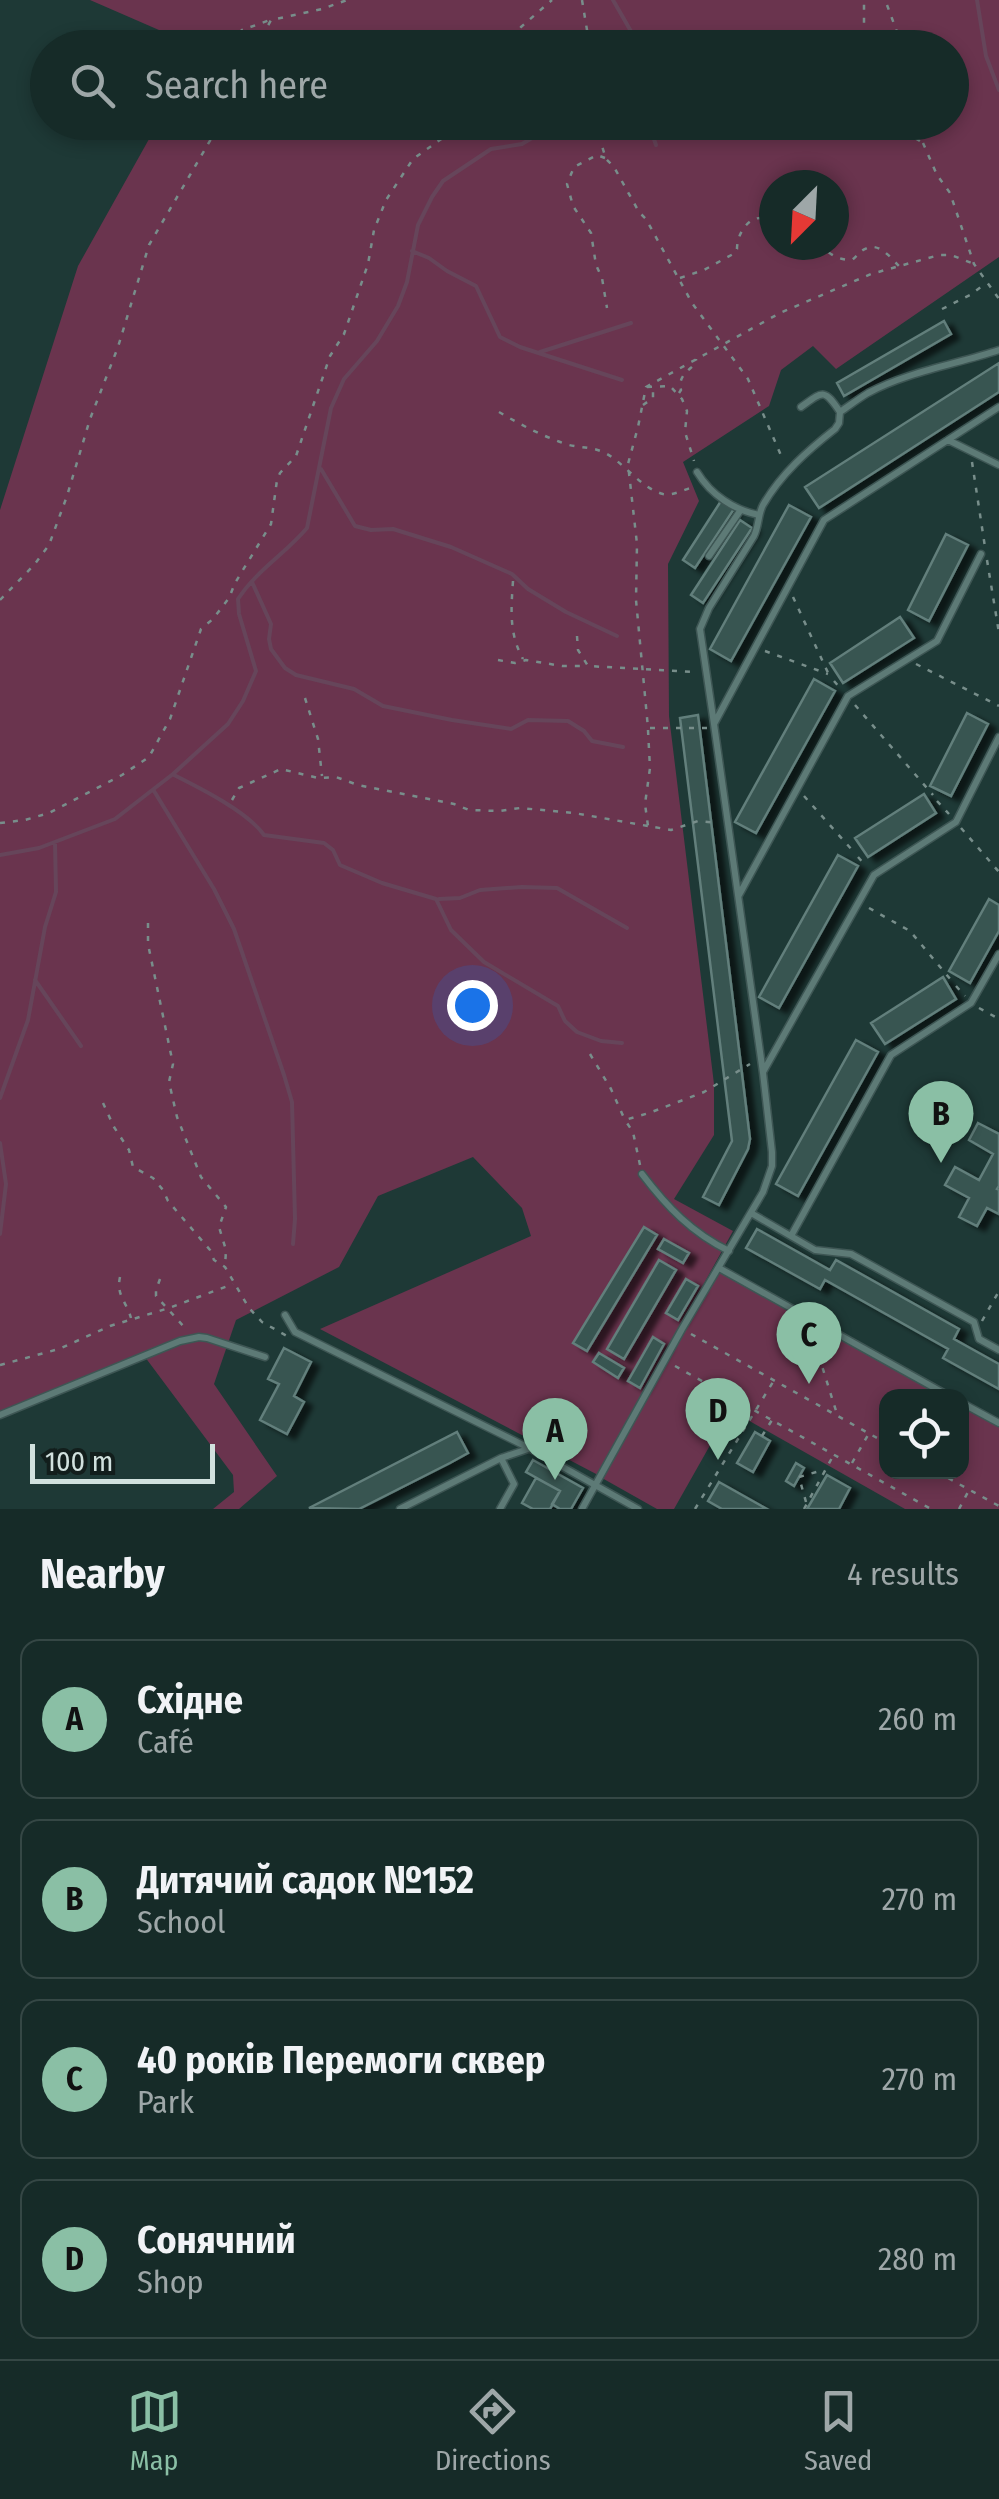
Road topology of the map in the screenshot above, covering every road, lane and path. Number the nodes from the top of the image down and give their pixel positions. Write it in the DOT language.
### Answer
graph roads {
  1 [pos="347,0"];
  2 [pos="552,0"];
  3 [pos="582,0"];
  4 [pos="864,0"];
  5 [pos="887,5"];
  6 [pos="272,20"];
  7 [pos="242,30"];
  8 [pos="266,30"];
  9 [pos="519,30"];
  10 [pos="587,30"];
  11 [pos="863,30"];
  12 [pos="896,30"];
  13 [pos="211,140"];
  14 [pos="440,140"];
  15 [pos="602,140"];
  16 [pos="918,140"];
  17 [pos="923,140"];
  18 [pos="923,143"];
  19 [pos="606,159"];
  20 [pos="759,218"];
  21 [pos="849,260"];
  22 [pos="974,264"];
  23 [pos="899,266"];
  24 [pos="678,279"];
  25 [pos="986,284"];
  26 [pos="999,298"];
  27 [pos="607,308"];
  28 [pos="942,309"];
  29 [pos="723,343"];
  30 [pos="999,350"];
  31 [pos="696,358"];
  32 [pos="646,388"];
  33 [pos="652,388"];
  34 [pos="679,395"];
  35 [pos="642,406"];
  36 [pos="999,406"];
  37 [pos="801,408"];
  38 [pos="499,412"];
  39 [pos="840,412"];
  40 [pos="948,440"];
  41 [pos="970,451"];
  42 [pos="999,464"];
  43 [pos="628,470"];
  44 [pos="789,470"];
  45 [pos="698,472"];
  46 [pos="704,483"];
  47 [pos="740,511"];
  48 [pos="760,514"];
  49 [pos="985,546"];
  50 [pos="980,554"];
  51 [pos="709,556"];
  52 [pos="988,562"];
  53 [pos="513,581"];
  54 [pos="788,586"];
  55 [pos="0,600"];
  56 [pos="999,629"];
  57 [pos="577,636"];
  58 [pos="754,648"];
  59 [pos="907,659"];
  60 [pos="498,660"];
  61 [pos="524,660"];
  62 [pos="588,666"];
  63 [pos="643,670"];
  64 [pos="706,672"];
  65 [pos="834,681"];
  66 [pos="848,696"];
  67 [pos="305,698"];
  68 [pos="999,706"];
  69 [pos="714,726"];
  70 [pos="648,728"];
  71 [pos="999,737"];
  72 [pos="322,778"];
  73 [pos="796,788"];
  74 [pos="932,795"];
  75 [pos="232,800"];
  76 [pos="938,800"];
  77 [pos="0,822"];
  78 [pos="956,822"];
  79 [pos="728,823"];
  80 [pos="648,826"];
  81 [pos="853,851"];
  82 [pos="858,856"];
  83 [pos="999,872"];
  84 [pos="874,875"];
  85 [pos="739,896"];
  86 [pos="859,902"];
  87 [pos="148,923"];
  88 [pos="999,954"];
  89 [pos="951,980"];
  90 [pos="971,1003"];
  91 [pos="999,1019"];
  92 [pos="590,1054"];
  93 [pos="762,1068"];
  94 [pos="103,1103"];
  95 [pos="624,1120"];
  96 [pos="642,1174"];
  97 [pos="751,1213"];
  98 [pos="791,1236"];
  99 [pos="729,1251"];
  100 [pos="224,1267"];
  101 [pos="719,1268"];
  102 [pos="120,1277"];
  103 [pos="160,1279"];
  104 [pos="233,1284"];
  105 [pos="999,1291"];
  106 [pos="166,1309"];
  107 [pos="285,1314"];
  108 [pos="131,1319"];
  109 [pos="807,1319"];
  110 [pos="682,1329"];
  111 [pos="977,1331"];
  112 [pos="286,1336"];
  113 [pos="193,1338"];
  114 [pos="999,1350"];
  115 [pos="266,1358"];
  116 [pos="669,1362"];
  117 [pos="0,1365"];
  118 [pos="774,1380"];
  119 [pos="937,1389"];
  120 [pos="969,1407"];
  121 [pos="756,1411"];
  122 [pos="0,1415"];
  123 [pos="837,1416"];
  124 [pos="772,1420"];
  125 [pos="999,1424"];
  126 [pos="869,1434"];
  127 [pos="762,1436"];
  128 [pos="879,1439"];
  129 [pos="529,1448"];
  130 [pos="834,1455"];
  131 [pos="500,1458"];
  132 [pos="852,1464"];
  133 [pos="826,1469"];
  134 [pos="950,1479"];
  135 [pos="595,1485"];
  136 [pos="970,1490"];
  137 [pos="805,1506"];
  138 [pos="999,1506"];
  139 [pos="400,1509"];
  140 [pos="500,1509"];
  141 [pos="582,1509"];
  142 [pos="638,1509"];
  143 [pos="694,1509"];
  144 [pos="931,1509"];
  145 [pos="959,1509"];
  1 -- 6 [label="path"];
  2 -- 9 [label="path"];
  3 -- 10 [label="path"];
  4 -- 11 [label="path"];
  5 -- 12 [label="path"];
  6 -- 7 [label="path"];
  6 -- 8 [label="path"];
  13 -- 55 [label="path"];
  14 -- 77 [label="path"];
  15 -- 19 [label="path"];
  16 -- 18 [label="path"];
  17 -- 18 [label="path"];
  18 -- 22 [label="path"];
  19 -- 24 [label="path"];
  19 -- 27 [label="path"];
  20 -- 24 [label="path"];
  21 -- 23 [label="path"];
  22 -- 23 [label="path"];
  22 -- 25 [label="path"];
  23 -- 29 [label="path"];
  24 -- 29 [label="path"];
  25 -- 26 [label="path"];
  25 -- 28 [label="path"];
  29 -- 31 [label="path"];
  29 -- 44 [label="path"];
  30 -- 39 [label="lane"];
  31 -- 32 [label="path"];
  31 -- 34 [label="path"];
  32 -- 33 [label="path"];
  32 -- 35 [label="path"];
  33 -- 34 [label="path"];
  33 -- 35 [label="path"];
  34 -- 45 [label="path"];
  35 -- 43 [label="path"];
  36 -- 40 [label="lane"];
  37 -- 39 [label="lane"];
  38 -- 43 [label="path"];
  39 -- 44 [label="lane"];
  40 -- 41 [label="lane"];
  40 -- 54 [label="lane"];
  41 -- 42 [label="lane"];
  41 -- 49 [label="path"];
  43 -- 46 [label="path"];
  43 -- 63 [label="path"];
  44 -- 48 [label="lane"];
  45 -- 46 [label="lane"];
  46 -- 47 [label="lane"];
  47 -- 48 [label="lane"];
  47 -- 51 [label="lane"];
  48 -- 64 [label="lane"];
  50 -- 59 [label="lane"];
  52 -- 56 [label="path"];
  53 -- 61 [label="path"];
  54 -- 58 [label="lane"];
  54 -- 58 [label="path"];
  57 -- 62 [label="path"];
  58 -- 69 [label="lane"];
  59 -- 66 [label="lane"];
  59 -- 68 [label="path"];
  60 -- 61 [label="path"];
  61 -- 62 [label="path"];
  62 -- 63 [label="path"];
  63 -- 64 [label="path"];
  63 -- 70 [label="path"];
  64 -- 69 [label="lane"];
  65 -- 66 [label="path"];
  66 -- 73 [label="lane"];
  66 -- 74 [label="path"];
  67 -- 72 [label="path"];
  69 -- 70 [label="path"];
  69 -- 79 [label="lane"];
  70 -- 80 [label="path"];
  71 -- 78 [label="lane"];
  72 -- 75 [label="path"];
  72 -- 80 [label="path"];
  73 -- 81 [label="path"];
  73 -- 85 [label="lane"];
  76 -- 78 [label="path"];
  78 -- 83 [label="path"];
  78 -- 84 [label="lane"];
  79 -- 80 [label="path"];
  79 -- 85 [label="lane"];
  82 -- 84 [label="path"];
  84 -- 86 [label="lane"];
  85 -- 93 [label="lane"];
  86 -- 89 [label="path"];
  86 -- 93 [label="lane"];
  87 -- 100 [label="path"];
  88 -- 90 [label="lane"];
  90 -- 91 [label="path"];
  90 -- 98 [label="lane"];
  92 -- 95 [label="path"];
  93 -- 95 [label="path"];
  93 -- 97 [label="lane"];
  94 -- 100 [label="path"];
  95 -- 96 [label="path"];
  96 -- 99 [label="lane"];
  97 -- 98 [label="lane"];
  97 -- 99 [label="lane"];
  98 -- 111 [label="lane"];
  99 -- 101 [label="lane"];
  100 -- 104 [label="path"];
  101 -- 109 [label="lane"];
  101 -- 110 [label="lane"];
  102 -- 108 [label="path"];
  103 -- 106 [label="path"];
  104 -- 106 [label="path"];
  104 -- 112 [label="path"];
  105 -- 111 [label="path"];
  106 -- 108 [label="path"];
  106 -- 113 [label="path"];
  107 -- 129 [label="lane"];
  108 -- 117 [label="path"];
  109 -- 119 [label="lane"];
  109 -- 123 [label="path"];
  110 -- 118 [label="path"];
  110 -- 135 [label="lane"];
  111 -- 114 [label="lane"];
  113 -- 115 [label="lane"];
  113 -- 122 [label="lane"];
  116 -- 121 [label="path"];
  118 -- 121 [label="path"];
  118 -- 123 [label="path"];
  120 -- 125 [label="lane"];
  121 -- 124 [label="path"];
  121 -- 143 [label="path"];
  123 -- 126 [label="path"];
  124 -- 127 [label="path"];
  124 -- 130 [label="path"];
  126 -- 128 [label="path"];
  126 -- 132 [label="path"];
  129 -- 131 [label="lane"];
  129 -- 135 [label="lane"];
  130 -- 132 [label="path"];
  130 -- 133 [label="path"];
  131 -- 139 [label="lane"];
  131 -- 140 [label="lane"];
  132 -- 144 [label="path"];
  133 -- 137 [label="path"];
  133 -- 137 [label="path"];
  134 -- 136 [label="path"];
  135 -- 141 [label="lane"];
  135 -- 142 [label="lane"];
  136 -- 138 [label="path"];
  136 -- 145 [label="path"];
}
